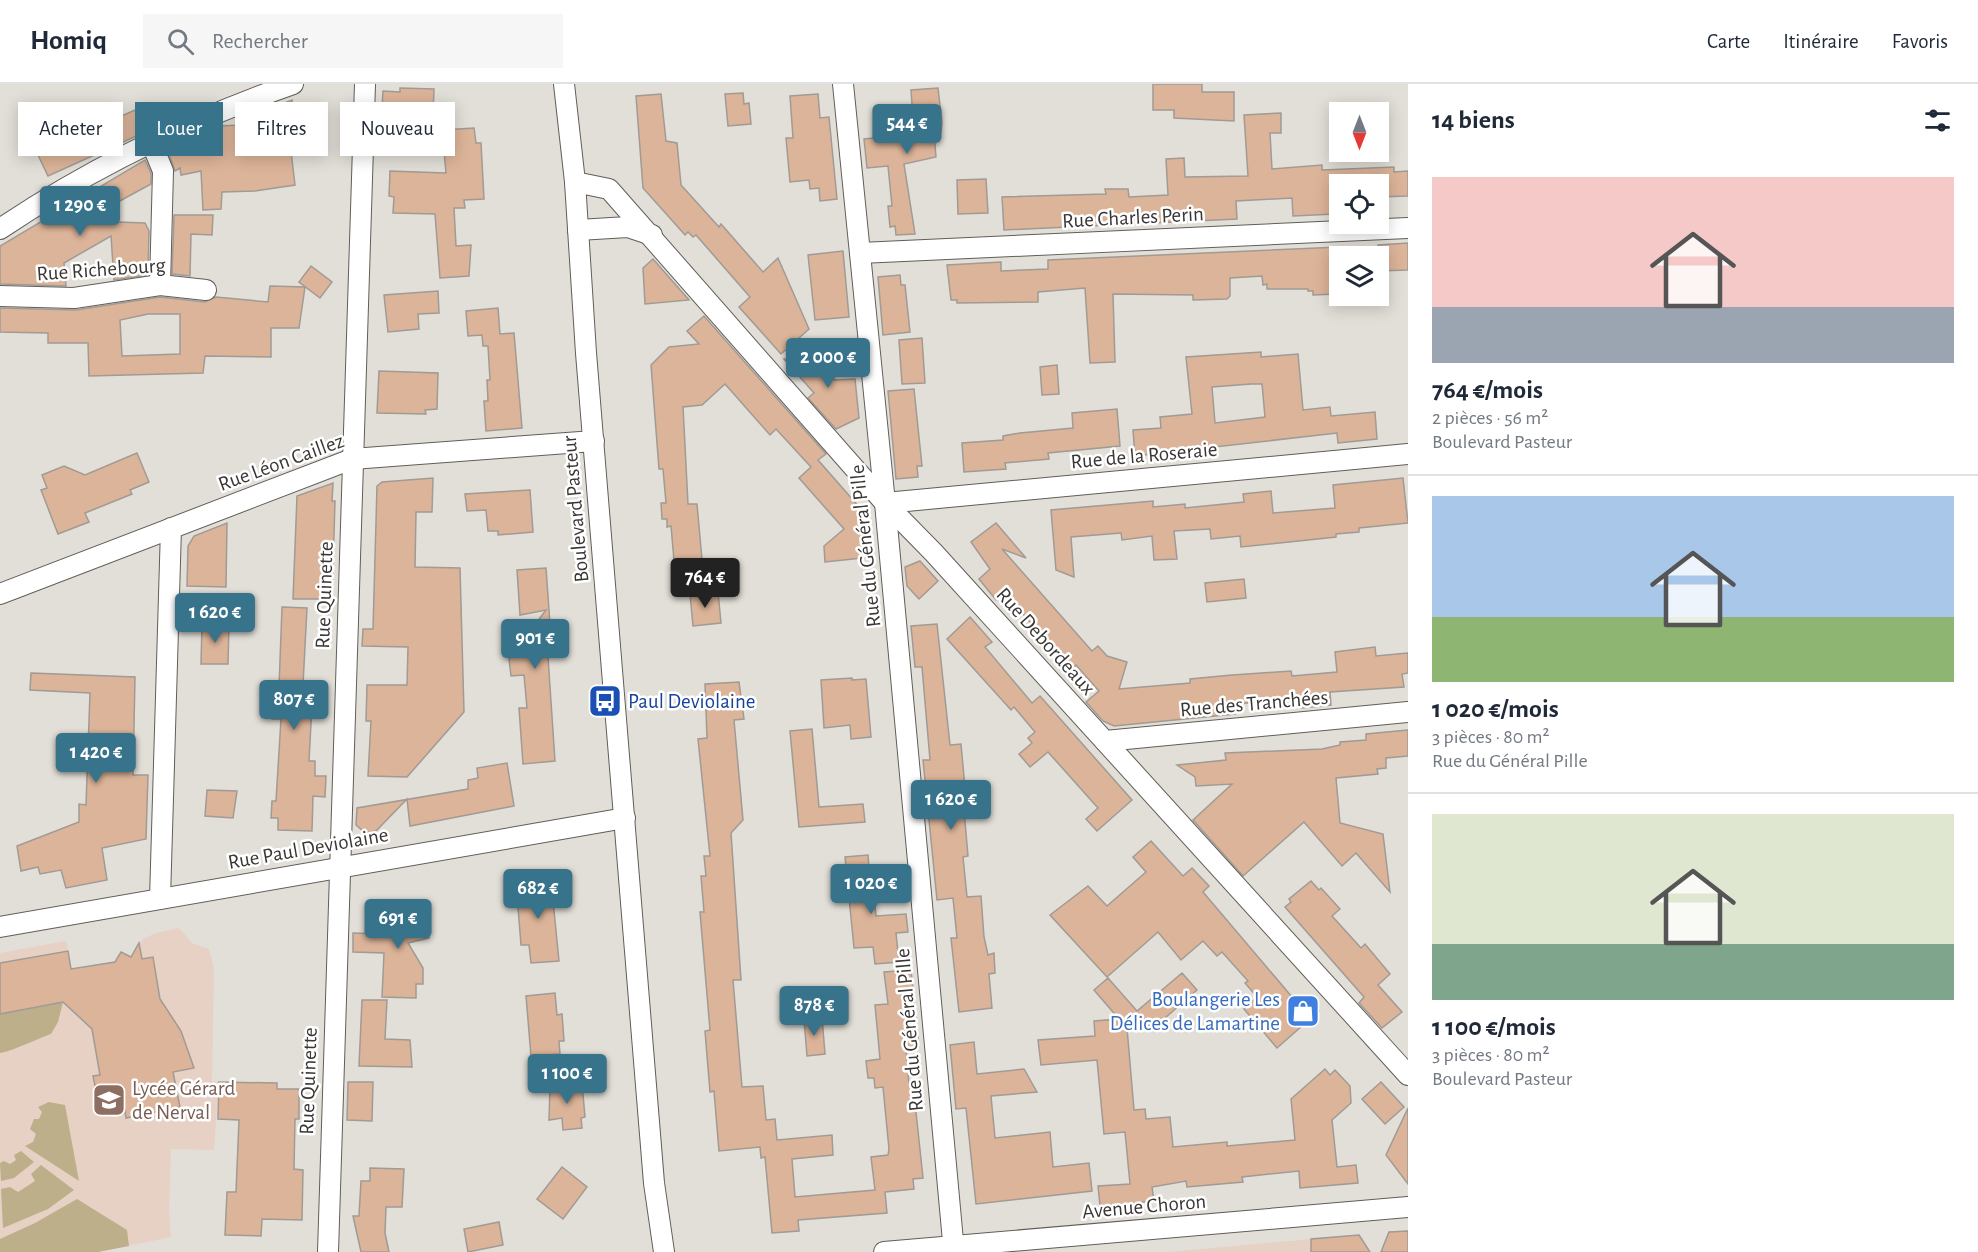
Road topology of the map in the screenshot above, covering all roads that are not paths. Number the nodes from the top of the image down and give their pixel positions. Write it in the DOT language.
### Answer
graph roads {
  1 [pos="293,84"];
  2 [pos="365,84"];
  3 [pos="564,84"];
  4 [pos="843,84"];
  5 [pos="223,113"];
  6 [pos="135,151"];
  7 [pos="157,156"];
  8 [pos="575,182"];
  9 [pos="1408,228"];
  10 [pos="0,229"];
  11 [pos="578,230"];
  12 [pos="652,234"];
  13 [pos="860,253"];
  14 [pos="160,285"];
  15 [pos="206,290"];
  16 [pos="0,296"];
  17 [pos="594,441"];
  18 [pos="879,445"];
  19 [pos="1408,454"];
  20 [pos="352,459"];
  21 [pos="853,466"];
  22 [pos="885,503"];
  23 [pos="171,528"];
  24 [pos="0,594"];
  25 [pos="1408,712"];
  26 [pos="1105,741"];
  27 [pos="625,818"];
  28 [pos="339,867"];
  29 [pos="160,899"];
  30 [pos="0,927"];
  31 [pos="1408,1075"];
  32 [pos="1408,1207"];
  33 [pos="953,1249"];
  34 [pos="328,1252"];
  35 [pos="664,1252"];
  36 [pos="884,1252"];
  1 -- 5 [label="street"];
  2 -- 20 [label="street, Rue Quinette"];
  3 -- 8 [label="street, Boulevard Pasteur"];
  4 -- 13 [label="street, Rue du Général Pille"];
  6 -- 10 [label="street"];
  7 -- 14 [label="street"];
  8 -- 11 [label="street, Boulevard Pasteur"];
  8 -- 12 [label="street, Rue Debordeaux"];
  9 -- 13 [label="street, Rue Charles Perin"];
  11 -- 12 [label="street"];
  11 -- 17 [label="street, Boulevard Pasteur"];
  12 -- 21 [label="street, Rue Debordeaux"];
  13 -- 18 [label="street, Rue du Général Pille"];
  14 -- 15 [label="street, Rue Richebourg"];
  14 -- 16 [label="street, Rue Richebourg"];
  17 -- 20 [label="street, Rue Léon Caillez"];
  17 -- 27 [label="street, Boulevard Pasteur"];
  18 -- 21 [label="street, Rue du Général Pille"];
  18 -- 22 [label="street, Rue du Général Pille"];
  19 -- 22 [label="street, Rue de la Roseraie"];
  20 -- 23 [label="street, Rue Léon Caillez"];
  20 -- 28 [label="street, Rue Quinette"];
  21 -- 22 [label="street, Rue Debordeaux"];
  22 -- 26 [label="street, Rue Debordeaux"];
  22 -- 33 [label="street, Rue du Général Pille"];
  23 -- 24 [label="street, Rue Léon Caillez"];
  23 -- 29 [label="street"];
  25 -- 26 [label="street, Rue des Tranchées"];
  26 -- 31 [label="street, Rue Debordeaux"];
  27 -- 28 [label="street, Rue Paul Deviolaine"];
  27 -- 35 [label="street, Boulevard Pasteur"];
  28 -- 29 [label="street, Rue Paul Deviolaine"];
  28 -- 34 [label="street, Rue Quinette"];
  29 -- 30 [label="street, Rue Paul Deviolaine"];
  32 -- 33 [label="street, Avenue Choron"];
  33 -- 36 [label="street, Avenue Choron"];
}
